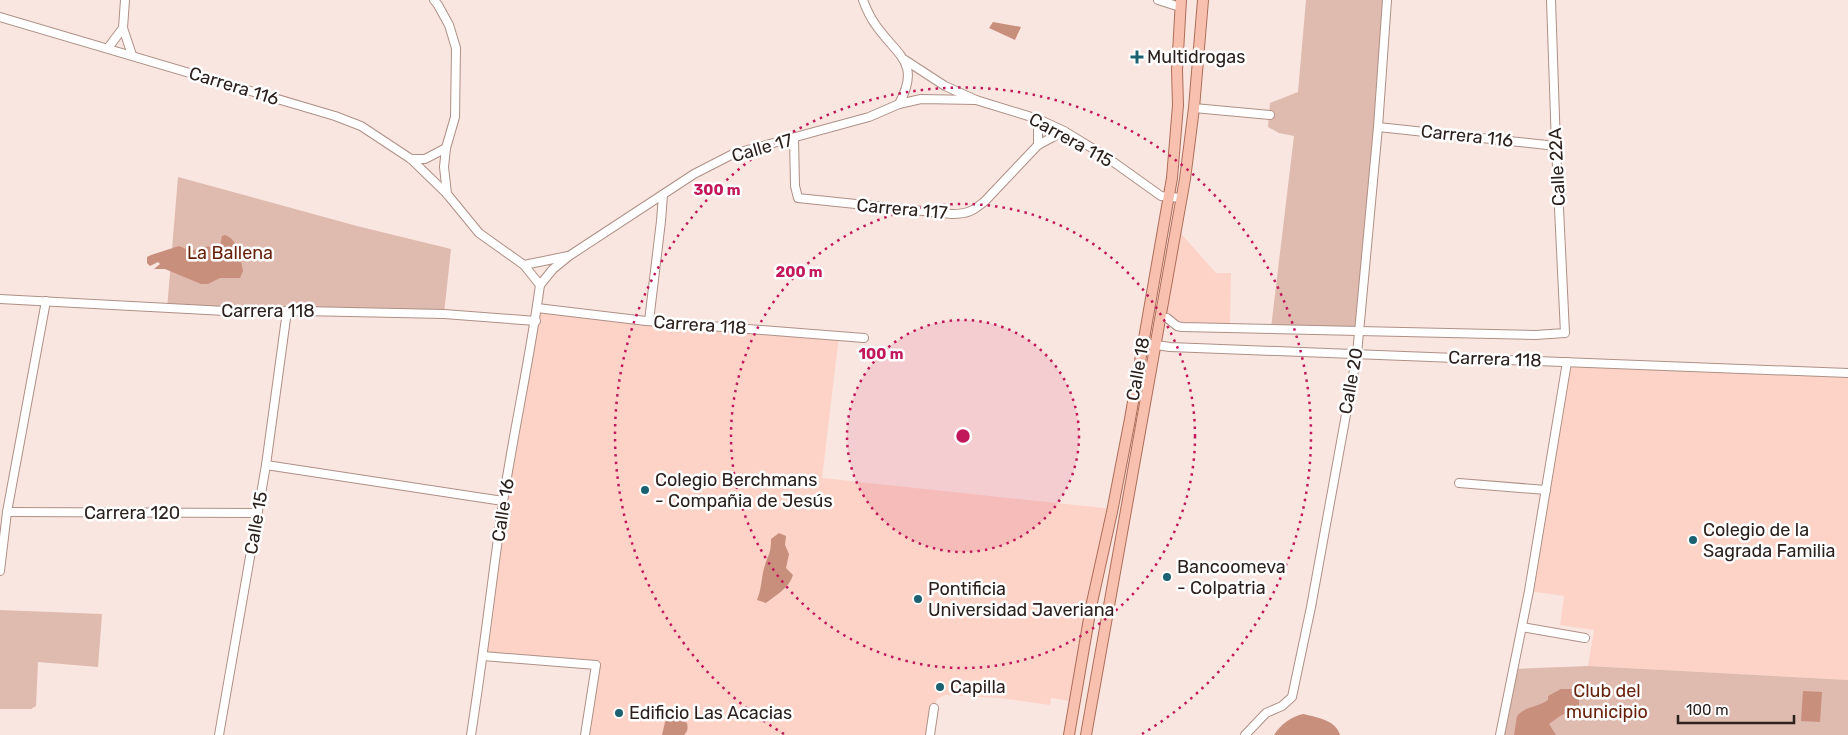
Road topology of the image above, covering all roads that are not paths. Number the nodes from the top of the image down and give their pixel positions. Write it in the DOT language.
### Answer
graph roads {
  1 [pos="125,0"];
  2 [pos="434,0"];
  3 [pos="862,0"];
  4 [pos="1158,0"];
  5 [pos="1203,0"];
  6 [pos="1387,0"];
  7 [pos="1551,0"];
  8 [pos="1180,3"];
  9 [pos="0,17"];
  10 [pos="123,28"];
  11 [pos="108,48"];
  12 [pos="132,55"];
  13 [pos="905,60"];
  14 [pos="976,100"];
  15 [pos="899,104"];
  16 [pos="1194,108"];
  17 [pos="1270,115"];
  18 [pos="1038,119"];
  19 [pos="1378,127"];
  20 [pos="1064,132"];
  21 [pos="794,138"];
  22 [pos="1038,145"];
  23 [pos="1556,146"];
  24 [pos="446,148"];
  25 [pos="410,159"];
  26 [pos="446,194"];
  27 [pos="663,195"];
  28 [pos="1169,196"];
  29 [pos="1181,198"];
  30 [pos="570,256"];
  31 [pos="524,265"];
  32 [pos="540,286"];
  33 [pos="0,299"];
  34 [pos="46,301"];
  35 [pos="537,308"];
  36 [pos="287,310"];
  37 [pos="1167,318"];
  38 [pos="536,321"];
  39 [pos="649,322"];
  40 [pos="1359,331"];
  41 [pos="864,338"];
  42 [pos="1142,344"];
  43 [pos="1155,345"];
  44 [pos="1357,354"];
  45 [pos="1567,362"];
  46 [pos="1848,373"];
  47 [pos="266,465"];
  48 [pos="1459,483"];
  49 [pos="1546,490"];
  50 [pos="503,501"];
  51 [pos="7,512"];
  52 [pos="257,513"];
  53 [pos="0,570"];
  54 [pos="1522,627"];
  55 [pos="1585,638"];
  56 [pos="483,656"];
  57 [pos="934,708"];
  58 [pos="219,735"];
  59 [pos="471,735"];
  60 [pos="585,735"];
  61 [pos="930,735"];
  62 [pos="1069,735"];
  63 [pos="1086,735"];
  64 [pos="1245,735"];
  65 [pos="1500,735"];
  1 -- 10 [label="street"];
  2 -- 24 [label="street"];
  3 -- 13 [label="street"];
  4 -- 8 [label="street"];
  5 -- 16 [label="main road, Calle 18"];
  6 -- 19 [label="street, Calle 20"];
  7 -- 23 [label="street, Calle 22A"];
  8 -- 28 [label="main road, Calle 18"];
  9 -- 11 [label="street, Carrera 116"];
  10 -- 11 [label="street"];
  10 -- 12 [label="street"];
  11 -- 12 [label="street, Carrera 116"];
  12 -- 25 [label="street, Carrera 116"];
  13 -- 14 [label="street, Carrera 115"];
  13 -- 15 [label="street"];
  14 -- 15 [label="street, Calle 17"];
  14 -- 18 [label="street, Carrera 115"];
  15 -- 21 [label="street, Calle 17"];
  16 -- 17 [label="street"];
  16 -- 29 [label="main road, Calle 18"];
  18 -- 20 [label="street, Carrera 115"];
  18 -- 22 [label="street"];
  19 -- 23 [label="street, Carrera 116"];
  19 -- 40 [label="street, Calle 20"];
  20 -- 22 [label="street, Carrera 117"];
  20 -- 28 [label="street, Carrera 115"];
  21 -- 22 [label="street, Carrera 117"];
  21 -- 27 [label="street, Calle 17"];
  23 -- 40 [label="street, Calle 22A"];
  24 -- 25 [label="street"];
  24 -- 26 [label="street"];
  25 -- 26 [label="street, Carrera 116"];
  26 -- 31 [label="street, Carrera 116"];
  27 -- 30 [label="street, Calle 17"];
  27 -- 39 [label="street"];
  28 -- 29 [label="street, Carrera 115"];
  28 -- 42 [label="main road, Calle 18"];
  29 -- 43 [label="main road, Calle 18"];
  30 -- 31 [label="street"];
  30 -- 32 [label="street, Calle 17"];
  31 -- 32 [label="street, Carrera 116"];
  32 -- 35 [label="street, Calle 16"];
  33 -- 34 [label="street, Carrera 118"];
  34 -- 36 [label="street, Carrera 118"];
  34 -- 51 [label="street"];
  35 -- 38 [label="street, Calle 16"];
  35 -- 39 [label="street, Carrera 118"];
  36 -- 38 [label="street, Carrera 118"];
  36 -- 47 [label="street, Calle 15"];
  37 -- 40 [label="street"];
  38 -- 50 [label="street, Calle 16"];
  39 -- 41 [label="street, Carrera 118"];
  40 -- 44 [label="street, Calle 20"];
  42 -- 43 [label="street, Carrera 118"];
  42 -- 62 [label="main road, Calle 18"];
  43 -- 44 [label="street, Carrera 118"];
  43 -- 63 [label="main road, Calle 18"];
  44 -- 45 [label="street, Carrera 118"];
  44 -- 64 [label="street, Calle 20"];
  45 -- 46 [label="street, Carrera 118"];
  45 -- 49 [label="street"];
  47 -- 50 [label="street"];
  47 -- 52 [label="street, Calle 15"];
  48 -- 49 [label="street"];
  49 -- 54 [label="street"];
  50 -- 56 [label="street, Calle 16"];
  51 -- 52 [label="street, Carrera 120"];
  51 -- 53 [label="street"];
  52 -- 58 [label="street, Calle 15"];
  54 -- 55 [label="street"];
  54 -- 65 [label="street"];
  56 -- 59 [label="street, Calle 16"];
  56 -- 60 [label="street"];
  57 -- 61 [label="street"];
}
